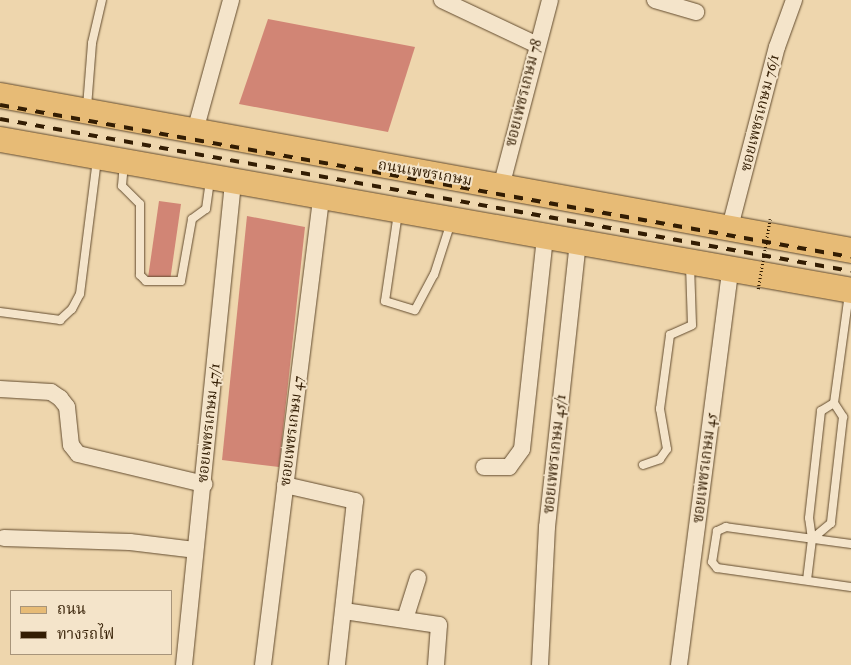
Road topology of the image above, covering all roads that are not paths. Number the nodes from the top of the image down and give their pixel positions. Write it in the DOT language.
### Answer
graph roads {
  1 [pos="102,0"];
  2 [pos="231,0"];
  3 [pos="442,0"];
  4 [pos="550,0"];
  5 [pos="655,0"];
  6 [pos="794,0"];
  7 [pos="696,12"];
  8 [pos="535,44"];
  9 [pos="0,95"];
  10 [pos="86,111"];
  11 [pos="195,131"];
  12 [pos="0,139"];
  13 [pos="98,157"];
  14 [pos="124,162"];
  15 [pos="221,179"];
  16 [pos="501,187"];
  17 [pos="321,197"];
  18 [pos="399,211"];
  19 [pos="451,220"];
  20 [pos="730,228"];
  21 [pos="545,237"];
  22 [pos="578,243"];
  23 [pos="851,250"];
  24 [pos="690,264"];
  25 [pos="730,271"];
  26 [pos="850,290"];
  27 [pos="0,312"];
  28 [pos="0,389"];
  29 [pos="834,403"];
  30 [pos="643,465"];
  31 [pos="484,467"];
  32 [pos="204,484"];
  33 [pos="285,485"];
  34 [pos="4,538"];
  35 [pos="812,539"];
  36 [pos="851,544"];
  37 [pos="195,550"];
  38 [pos="418,578"];
  39 [pos="807,580"];
  40 [pos="851,587"];
  41 [pos="344,611"];
  42 [pos="405,619"];
  43 [pos="184,665"];
  44 [pos="264,665"];
  45 [pos="338,665"];
  46 [pos="436,665"];
  47 [pos="540,665"];
  48 [pos="679,665"];
  1 -- 10 [label="lane"];
  2 -- 11 [label="street"];
  3 -- 8 [label="street"];
  4 -- 8 [label="street, ซอยเพชรเกษม 78"];
  5 -- 7 [label="street"];
  6 -- 20 [label="street, ซอยเพชรเกษม 76/1"];
  8 -- 16 [label="street, ซอยเพชรเกษม 78"];
  9 -- 10 [label="main road, ถนนเพชรเกษม"];
  10 -- 11 [label="main road, ถนนเพชรเกษม"];
  11 -- 16 [label="main road, ถนนเพชรเกษม"];
  12 -- 13 [label="main road"];
  13 -- 14 [label="main road"];
  13 -- 27 [label="lane"];
  14 -- 15 [label="main road"];
  14 -- 15 [label="lane"];
  15 -- 17 [label="main road"];
  15 -- 32 [label="street, ซอยเพชรเกษม 47/1"];
  16 -- 20 [label="main road, ถนนเพชรเกษม"];
  17 -- 18 [label="main road"];
  17 -- 33 [label="street, ซอยเพชรเกษม 47"];
  18 -- 19 [label="main road"];
  18 -- 19 [label="lane"];
  19 -- 21 [label="main road"];
  20 -- 23 [label="main road, ถนนเพชรเกษม"];
  21 -- 22 [label="main road"];
  21 -- 31 [label="street"];
  22 -- 24 [label="main road"];
  22 -- 47 [label="street, ซอยเพชรเกษม 45/1"];
  24 -- 25 [label="main road"];
  24 -- 30 [label="lane"];
  25 -- 26 [label="main road"];
  25 -- 48 [label="street, ซอยเพชรเกษม 45"];
  26 -- 29 [label="lane"];
  28 -- 32 [label="street"];
  29 -- 35 [label="lane"];
  29 -- 35 [label="lane"];
  32 -- 37 [label="street, ซอยเพชรเกษม 47/1"];
  33 -- 41 [label="street"];
  33 -- 44 [label="street, ซอยเพชรเกษม 47"];
  34 -- 37 [label="street"];
  35 -- 36 [label="lane"];
  35 -- 39 [label="lane"];
  35 -- 39 [label="lane"];
  37 -- 43 [label="street, ซอยเพชรเกษม 47/1"];
  38 -- 42 [label="street"];
  39 -- 40 [label="lane"];
  41 -- 42 [label="street"];
  41 -- 45 [label="street"];
  42 -- 46 [label="street"];
}
